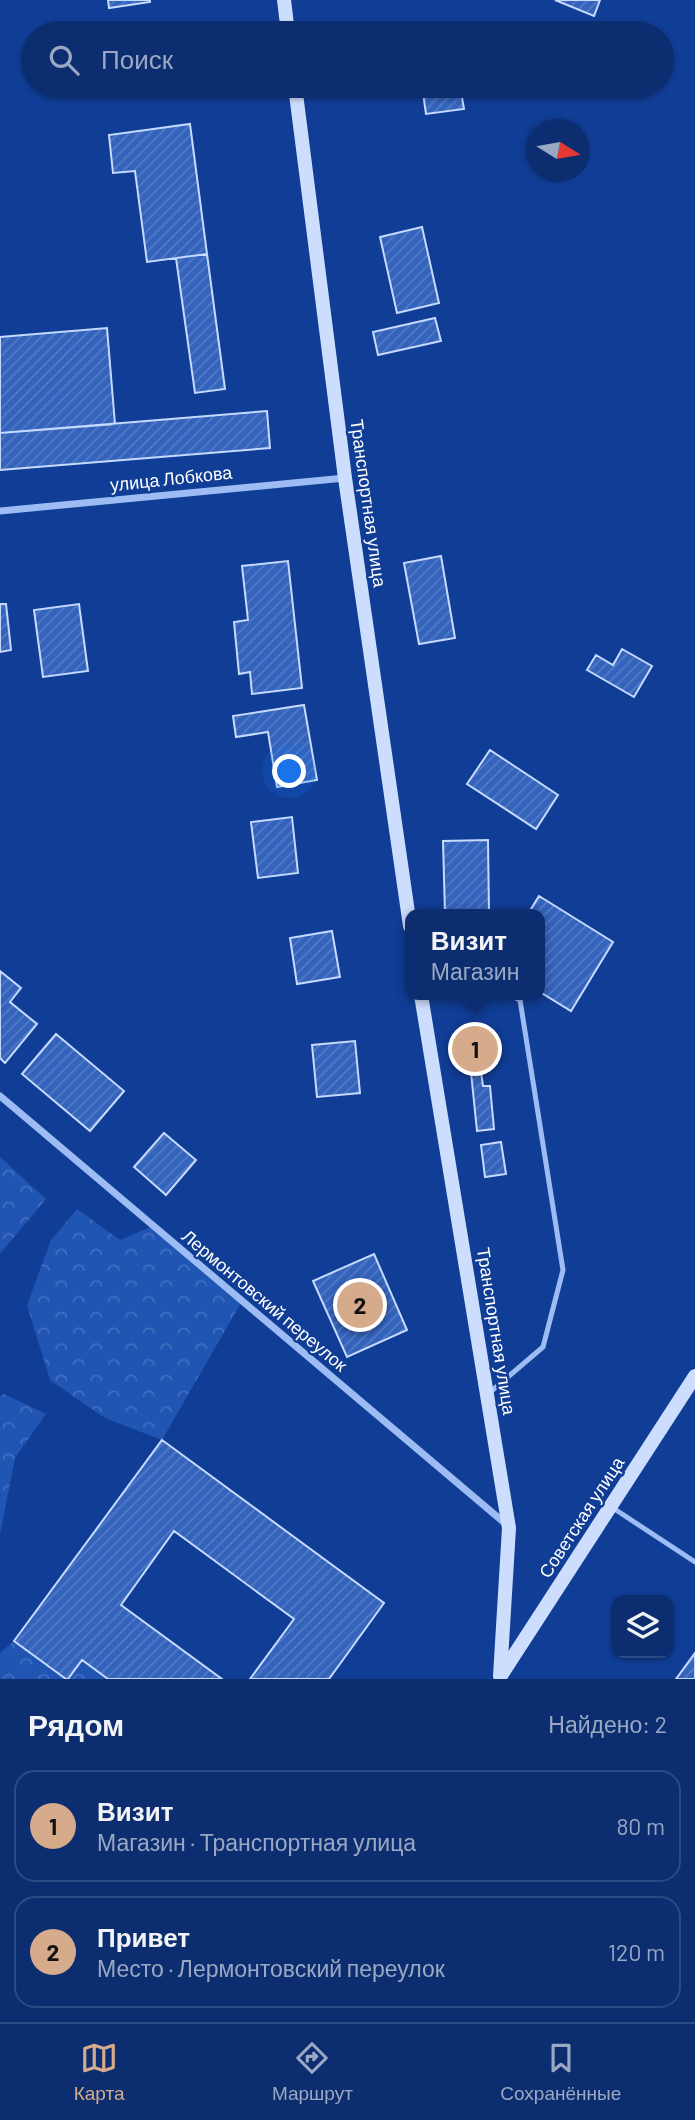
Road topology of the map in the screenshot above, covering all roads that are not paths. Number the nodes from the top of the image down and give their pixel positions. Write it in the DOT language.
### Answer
graph roads {
  1 [pos="284,0"];
  2 [pos="287,21"];
  3 [pos="297,98"];
  4 [pos="345,478"];
  5 [pos="0,511"];
  6 [pos="408,909"];
  7 [pos="422,1000"];
  8 [pos="520,1000"];
  9 [pos="0,1096"];
  10 [pos="695,1376"];
  11 [pos="488,1394"];
  12 [pos="610,1506"];
  13 [pos="509,1528"];
  14 [pos="695,1562"];
  15 [pos="499,1678"];
  1 -- 2 [label="main road"];
  3 -- 4 [label="main road, Транспортная улица"];
  4 -- 5 [label="street, улица Лобкова"];
  4 -- 6 [label="main road, Транспортная улица"];
  7 -- 11 [label="main road, Транспортная улица"];
  8 -- 11 [label="lane"];
  9 -- 13 [label="street, Лермонтовский переулок"];
  10 -- 12 [label="main road, Советская улица"];
  11 -- 13 [label="main road, Транспортная улица"];
  12 -- 14 [label="lane"];
  12 -- 15 [label="main road, Советская улица"];
  13 -- 15 [label="main road, Транспортная улица"];
}
